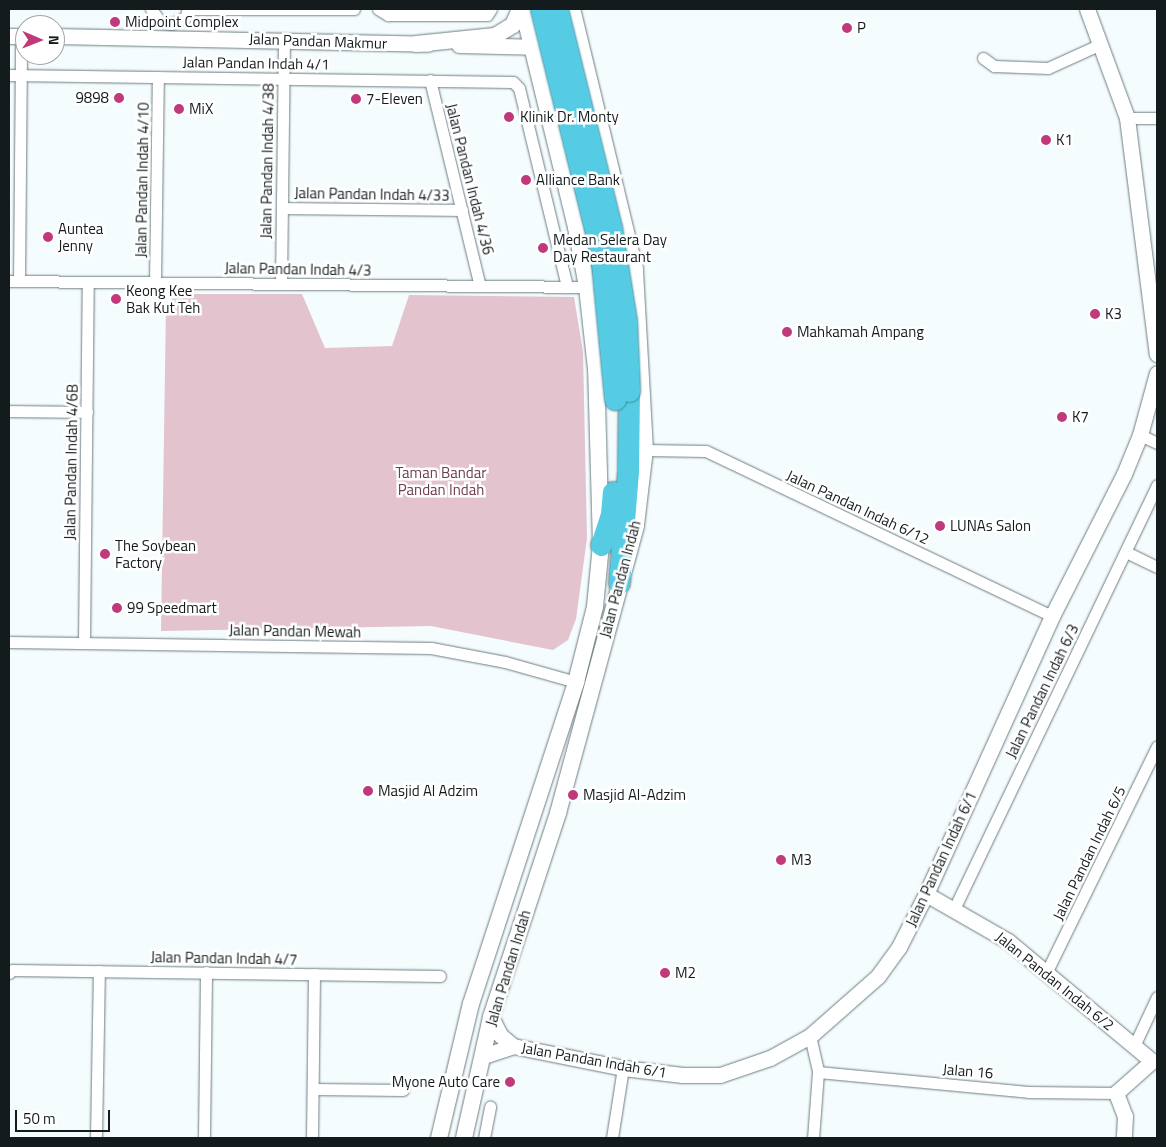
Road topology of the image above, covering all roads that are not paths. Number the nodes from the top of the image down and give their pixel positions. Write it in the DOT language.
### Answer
graph roads {
  1 [pos="151,9"];
  2 [pos="188,9"];
  3 [pos="354,9"];
  4 [pos="378,9"];
  5 [pos="490,9"];
  6 [pos="522,9"];
  7 [pos="541,9"];
  8 [pos="556,9"];
  9 [pos="572,9"];
  10 [pos="1087,9"];
  11 [pos="170,31"];
  12 [pos="65,36"];
  13 [pos="284,39"];
  14 [pos="581,43"];
  15 [pos="416,44"];
  16 [pos="1101,44"];
  17 [pos="533,48"];
  18 [pos="983,58"];
  19 [pos="15,76"];
  20 [pos="158,77"];
  21 [pos="283,78"];
  22 [pos="430,80"];
  23 [pos="1127,118"];
  24 [pos="1157,118"];
  25 [pos="602,131"];
  26 [pos="555,143"];
  27 [pos="282,208"];
  28 [pos="462,210"];
  29 [pos="14,281"];
  30 [pos="88,282"];
  31 [pos="156,283"];
  32 [pos="281,284"];
  33 [pos="480,286"];
  34 [pos="567,287"];
  35 [pos="587,287"];
  36 [pos="1157,354"];
  37 [pos="1157,373"];
  38 [pos="622,395"];
  39 [pos="9,411"];
  40 [pos="87,412"];
  41 [pos="1140,435"];
  42 [pos="1157,443"];
  43 [pos="645,450"];
  44 [pos="1157,485"];
  45 [pos="601,545"];
  46 [pos="1126,552"];
  47 [pos="1157,567"];
  48 [pos="619,583"];
  49 [pos="1052,616"];
  50 [pos="9,642"];
  51 [pos="84,643"];
  52 [pos="576,682"];
  53 [pos="1157,746"];
  54 [pos="926,894"];
  55 [pos="954,908"];
  56 [pos="99,971"];
  57 [pos="1047,971"];
  58 [pos="9,972"];
  59 [pos="206,972"];
  60 [pos="314,974"];
  61 [pos="440,976"];
  62 [pos="1157,997"];
  63 [pos="492,1017"];
  64 [pos="810,1036"];
  65 [pos="513,1046"];
  66 [pos="1134,1046"];
  67 [pos="482,1056"];
  68 [pos="1154,1064"];
  69 [pos="623,1068"];
  70 [pos="818,1072"];
  71 [pos="312,1089"];
  72 [pos="403,1090"];
  73 [pos="1116,1093"];
  74 [pos="490,1107"];
  75 [pos="96,1138"];
  76 [pos="204,1138"];
  77 [pos="312,1138"];
  78 [pos="439,1138"];
  79 [pos="464,1138"];
  80 [pos="484,1138"];
  81 [pos="612,1138"];
  82 [pos="813,1138"];
  83 [pos="1124,1138"];
  1 -- 11 [label="street"];
  2 -- 3 [label="street"];
  2 -- 11 [label="street"];
  4 -- 5 [label="street"];
  6 -- 15 [label="main road"];
  6 -- 17 [label="main road, Jalan Pandan Indah"];
  7 -- 38 [label="highway, bridge"];
  8 -- 38 [label="highway, bridge"];
  9 -- 14 [label="main road, Jalan Pandan Indah"];
  10 -- 16 [label="street"];
  11 -- 12 [label="street, Jalan Pandan Makmur"];
  11 -- 13 [label="street, Jalan Pandan Makmur"];
  13 -- 15 [label="street, Jalan Pandan Makmur"];
  13 -- 21 [label="street, Jalan Pandan Indah 4/38"];
  14 -- 17 [label="street, Jalan Pandan Makmur"];
  14 -- 25 [label="main road, Jalan Pandan Indah"];
  15 -- 17 [label="street, Jalan Pandan Makmur"];
  16 -- 18 [label="street"];
  16 -- 23 [label="street"];
  17 -- 26 [label="main road, Jalan Pandan Indah"];
  19 -- 20 [label="street, Jalan Pandan Indah 4/1"];
  19 -- 29 [label="street"];
  20 -- 21 [label="street, Jalan Pandan Indah 4/1"];
  20 -- 31 [label="street, Jalan Pandan Indah 4/10"];
  21 -- 22 [label="street, Jalan Pandan Indah 4/1"];
  21 -- 27 [label="street, Jalan Pandan Indah 4/38"];
  22 -- 28 [label="street, Jalan Pandan Indah 4/36"];
  22 -- 34 [label="street, Jalan Pandan Indah 4/1"];
  23 -- 24 [label="street"];
  23 -- 36 [label="street"];
  25 -- 26 [label="main road"];
  25 -- 43 [label="main road, Jalan Pandan Indah"];
  26 -- 35 [label="main road, Jalan Pandan Indah"];
  27 -- 28 [label="street, Jalan Pandan Indah 4/33"];
  27 -- 32 [label="street, Jalan Pandan Indah 4/38"];
  28 -- 33 [label="street, Jalan Pandan Indah 4/36"];
  29 -- 30 [label="street, Jalan Pandan Indah 4/3"];
  30 -- 31 [label="street, Jalan Pandan Indah 4/3"];
  30 -- 40 [label="street, Jalan Pandan Indah 4/6B"];
  31 -- 32 [label="street, Jalan Pandan Indah 4/3"];
  32 -- 33 [label="street, Jalan Pandan Indah 4/3"];
  33 -- 34 [label="street, Jalan Pandan Indah 4/3"];
  34 -- 35 [label="street, Jalan Pandan Indah 4/3"];
  35 -- 45 [label="main road, Jalan Pandan Indah"];
  37 -- 41 [label="street, Jalan Pandan Indah 6/1"];
  38 -- 45 [label="highway"];
  38 -- 48 [label="highway"];
  39 -- 40 [label="street"];
  40 -- 51 [label="street, Jalan Pandan Indah 4/6B"];
  41 -- 42 [label="street"];
  41 -- 49 [label="street, Jalan Pandan Indah 6/1"];
  43 -- 48 [label="main road, Jalan Pandan Indah"];
  43 -- 49 [label="street, Jalan Pandan Indah 6/12"];
  44 -- 46 [label="street, Jalan Pandan Indah 6/3"];
  45 -- 52 [label="main road, Jalan Pandan Indah"];
  46 -- 47 [label="street"];
  46 -- 55 [label="street, Jalan Pandan Indah 6/3"];
  48 -- 63 [label="main road, Jalan Pandan Indah"];
  49 -- 54 [label="street, Jalan Pandan Indah 6/1"];
  50 -- 51 [label="street, Jalan Pandan Mewah"];
  51 -- 52 [label="street, Jalan Pandan Mewah"];
  52 -- 78 [label="main road, Jalan Pandan Indah"];
  53 -- 57 [label="street, Jalan Pandan Indah 6/5"];
  54 -- 55 [label="street, Jalan Pandan Indah 6/2"];
  54 -- 64 [label="street, Jalan Pandan Indah 6/1"];
  55 -- 57 [label="street, Jalan Pandan Indah 6/2"];
  56 -- 58 [label="street, Jalan Pandan Indah 4/7"];
  56 -- 59 [label="street, Jalan Pandan Indah 4/7"];
  56 -- 75 [label="street"];
  57 -- 66 [label="street, Jalan Pandan Indah 6/2"];
  59 -- 60 [label="street, Jalan Pandan Indah 4/7"];
  59 -- 76 [label="street"];
  60 -- 61 [label="street, Jalan Pandan Indah 4/7"];
  60 -- 71 [label="street"];
  62 -- 66 [label="street"];
  63 -- 65 [label="street, Jalan Pandan Indah 6/1"];
  63 -- 67 [label="main road, Jalan Pandan Indah"];
  64 -- 69 [label="street, Jalan Pandan Indah 6/1"];
  64 -- 70 [label="street"];
  65 -- 67 [label="street, Jalan Pandan Indah 6/1"];
  65 -- 69 [label="street, Jalan Pandan Indah 6/1"];
  66 -- 68 [label="street, Jalan Pandan Indah 6/2"];
  67 -- 79 [label="main road, Jalan Pandan Indah"];
  68 -- 73 [label="street"];
  69 -- 81 [label="street"];
  70 -- 73 [label="street, Jalan 16"];
  70 -- 82 [label="street"];
  71 -- 72 [label="street"];
  71 -- 77 [label="street"];
  73 -- 83 [label="street"];
  74 -- 80 [label="street"];
}
